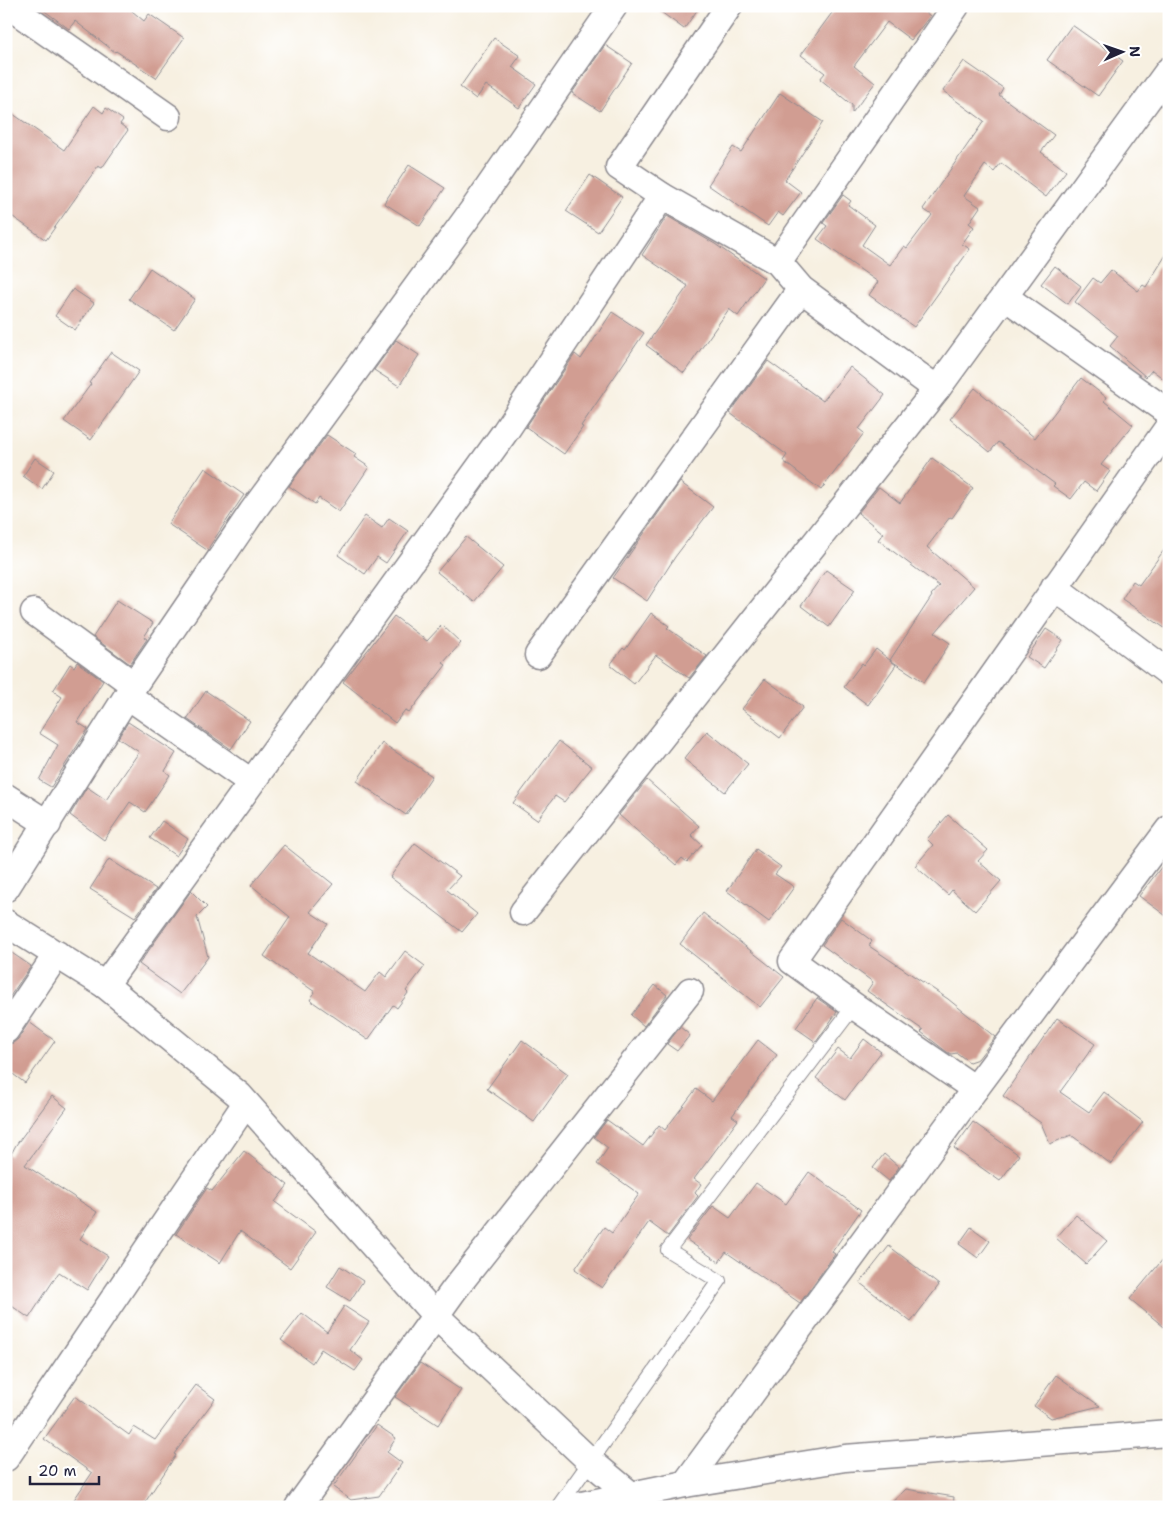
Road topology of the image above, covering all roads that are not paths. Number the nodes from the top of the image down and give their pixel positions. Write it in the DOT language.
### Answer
graph roads {
  1 [pos="9,6"];
  2 [pos="614,6"];
  3 [pos="729,6"];
  4 [pos="956,6"];
  5 [pos="1169,70"];
  6 [pos="168,117"];
  7 [pos="662,196"];
  8 [pos="778,262"];
  9 [pos="801,289"];
  10 [pos="1005,297"];
  11 [pos="937,390"];
  12 [pos="1169,413"];
  13 [pos="1169,426"];
  14 [pos="1054,587"];
  15 [pos="34,612"];
  16 [pos="538,655"];
  17 [pos="1169,673"];
  18 [pos="131,690"];
  19 [pos="251,782"];
  20 [pos="6,797"];
  21 [pos="48,824"];
  22 [pos="1169,829"];
  23 [pos="6,888"];
  24 [pos="523,912"];
  25 [pos="6,924"];
  26 [pos="58,954"];
  27 [pos="105,984"];
  28 [pos="690,991"];
  29 [pos="854,1006"];
  30 [pos="6,1030"];
  31 [pos="974,1089"];
  32 [pos="246,1103"];
  33 [pos="435,1315"];
  34 [pos="1169,1433"];
  35 [pos="6,1458"];
  36 [pos="590,1461"];
  37 [pos="686,1484"];
  38 [pos="631,1495"];
  39 [pos="655,1498"];
  40 [pos="298,1507"];
  41 [pos="558,1507"];
  42 [pos="572,1507"];
  1 -- 6 [label="street"];
  2 -- 18 [label="street"];
  3 -- 7 [label="street"];
  4 -- 8 [label="street"];
  5 -- 10 [label="street"];
  7 -- 8 [label="street"];
  7 -- 19 [label="street"];
  8 -- 9 [label="street"];
  9 -- 11 [label="street"];
  9 -- 16 [label="street"];
  10 -- 11 [label="street"];
  10 -- 12 [label="street"];
  11 -- 24 [label="street"];
  13 -- 14 [label="street"];
  14 -- 17 [label="street"];
  14 -- 29 [label="street"];
  15 -- 18 [label="street"];
  18 -- 19 [label="street"];
  18 -- 21 [label="street"];
  19 -- 27 [label="street"];
  20 -- 21 [label="street"];
  21 -- 23 [label="street"];
  22 -- 31 [label="street"];
  25 -- 26 [label="street"];
  26 -- 27 [label="street"];
  26 -- 30 [label="street"];
  27 -- 32 [label="street"];
  28 -- 33 [label="street"];
  29 -- 31 [label="street"];
  29 -- 36 [label="lane"];
  31 -- 37 [label="street"];
  32 -- 33 [label="street"];
  32 -- 35 [label="street"];
  33 -- 36 [label="street"];
  33 -- 40 [label="street"];
  34 -- 37 [label="street"];
  36 -- 38 [label="street"];
  36 -- 41 [label="lane"];
  37 -- 39 [label="street"];
  38 -- 39 [label="street"];
  38 -- 42 [label="street"];
}
